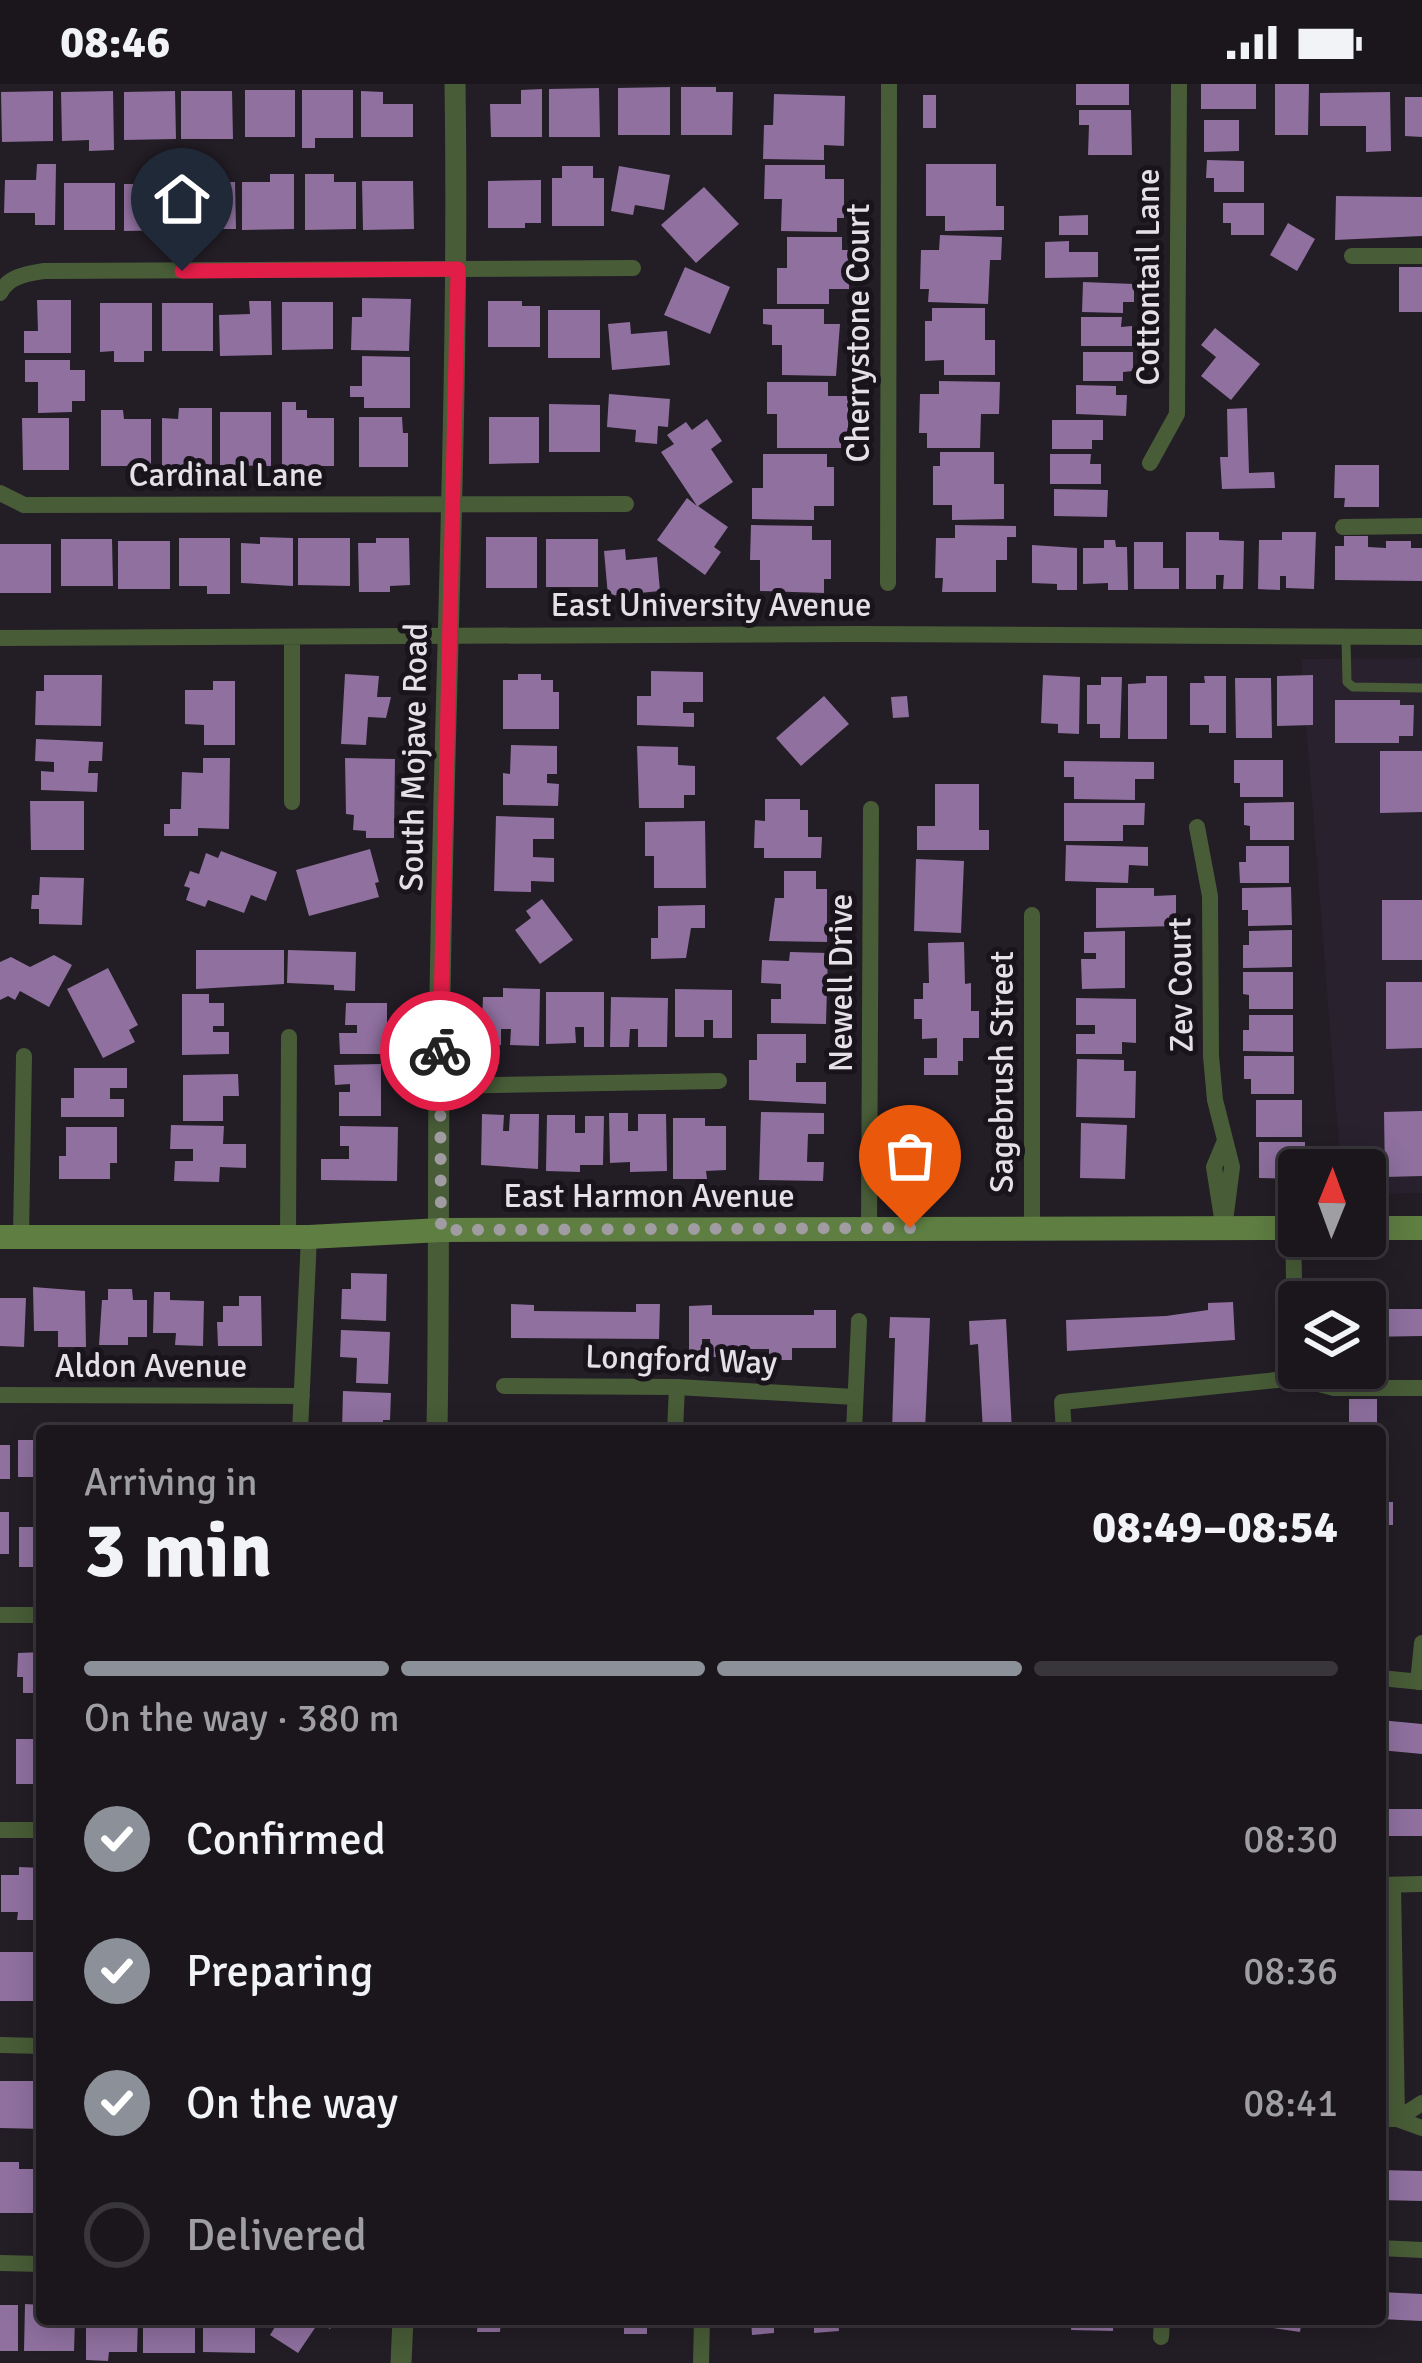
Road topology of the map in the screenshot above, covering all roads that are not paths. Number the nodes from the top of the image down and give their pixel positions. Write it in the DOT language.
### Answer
graph roads {
  1 [pos="455,84"];
  2 [pos="889,84"];
  3 [pos="1178,84"];
  4 [pos="1352,256"];
  5 [pos="1422,256"];
  6 [pos="634,268"];
  7 [pos="458,269"];
  8 [pos="3,289"];
  9 [pos="1150,463"];
  10 [pos="1,495"];
  11 [pos="452,504"];
  12 [pos="626,504"];
  13 [pos="1343,526"];
  14 [pos="1422,526"];
  15 [pos="888,583"];
  16 [pos="450,636"];
  17 [pos="292,637"];
  18 [pos="0,638"];
  19 [pos="1346,638"];
  20 [pos="1422,638"];
  21 [pos="1422,688"];
  22 [pos="292,802"];
  23 [pos="872,809"];
  24 [pos="1197,827"];
  25 [pos="1032,915"];
  26 [pos="290,1037"];
  27 [pos="24,1056"];
  28 [pos="719,1081"];
  29 [pos="439,1086"];
  30 [pos="869,1228"];
  31 [pos="1278,1228"];
  32 [pos="1386,1228"];
  33 [pos="1422,1228"];
  34 [pos="1032,1229"];
  35 [pos="1224,1229"];
  36 [pos="441,1230"];
  37 [pos="10,1238"];
  38 [pos="298,1238"];
  39 [pos="860,1322"];
  40 [pos="1278,1380"];
  41 [pos="504,1386"];
  42 [pos="677,1387"];
  43 [pos="1386,1388"];
  44 [pos="1422,1388"];
  45 [pos="0,1395"];
  46 [pos="302,1396"];
  47 [pos="855,1397"];
  48 [pos="300,1425"];
  49 [pos="437,1425"];
  50 [pos="675,1425"];
  51 [pos="854,1425"];
  52 [pos="1064,1425"];
  53 [pos="0,1615"];
  54 [pos="36,1615"];
  55 [pos="1422,1643"];
  56 [pos="1386,1679"];
  57 [pos="1420,1682"];
  58 [pos="0,1830"];
  59 [pos="36,1830"];
  60 [pos="1422,1884"];
  61 [pos="1387,1885"];
  62 [pos="0,2045"];
  63 [pos="36,2045"];
  64 [pos="1422,2103"];
  65 [pos="1389,2119"];
  66 [pos="1422,2128"];
  67 [pos="1386,2248"];
  68 [pos="1422,2250"];
  69 [pos="0,2264"];
  70 [pos="36,2264"];
  71 [pos="403,2325"];
  72 [pos="701,2325"];
  73 [pos="401,2363"];
  74 [pos="701,2363"];
  1 -- 7 [label="street, South Mojave Road"];
  2 -- 15 [label="street, Cherrystone Court"];
  3 -- 9 [label="street, Cottontail Lane"];
  4 -- 5 [label="street"];
  6 -- 7 [label="street"];
  7 -- 8 [label="street"];
  7 -- 11 [label="street, South Mojave Road"];
  10 -- 11 [label="street, Cardinal Lane"];
  11 -- 12 [label="street, Cardinal Lane"];
  11 -- 16 [label="street, South Mojave Road"];
  13 -- 14 [label="street"];
  16 -- 17 [label="street, East University Avenue"];
  16 -- 19 [label="street, East University Avenue"];
  16 -- 29 [label="street, South Mojave Road"];
  17 -- 18 [label="street, East University Avenue"];
  17 -- 22 [label="street"];
  19 -- 20 [label="street, East University Avenue"];
  19 -- 21 [label="lane"];
  23 -- 30 [label="street, Newell Drive"];
  24 -- 35 [label="street, Zev Court"];
  25 -- 34 [label="street, Sagebrush Street"];
  26 -- 38 [label="street"];
  27 -- 37 [label="street"];
  28 -- 29 [label="street"];
  29 -- 36 [label="street, South Mojave Road"];
  30 -- 34 [label="main road, East Harmon Avenue"];
  30 -- 36 [label="main road, East Harmon Avenue"];
  31 -- 35 [label="main road, East Harmon Avenue"];
  32 -- 33 [label="main road"];
  34 -- 35 [label="main road, East Harmon Avenue"];
  36 -- 38 [label="main road, East Harmon Avenue"];
  36 -- 49 [label="street, South Mojave Road"];
  37 -- 38 [label="main road, East Harmon Avenue"];
  38 -- 46 [label="street"];
  39 -- 47 [label="street"];
  40 -- 52 [label="street"];
  41 -- 42 [label="street, Longford Way"];
  42 -- 47 [label="street, Longford Way"];
  42 -- 50 [label="street"];
  43 -- 44 [label="street"];
  45 -- 46 [label="street, Aldon Avenue"];
  46 -- 48 [label="street"];
  47 -- 51 [label="street"];
  53 -- 54 [label="street"];
  55 -- 57 [label="street"];
  56 -- 57 [label="street"];
  58 -- 59 [label="street"];
  60 -- 61 [label="street"];
  61 -- 65 [label="street"];
  62 -- 63 [label="street"];
  64 -- 65 [label="street"];
  65 -- 66 [label="street"];
  67 -- 68 [label="street"];
  69 -- 70 [label="street"];
  71 -- 73 [label="street"];
  72 -- 74 [label="street"];
}
